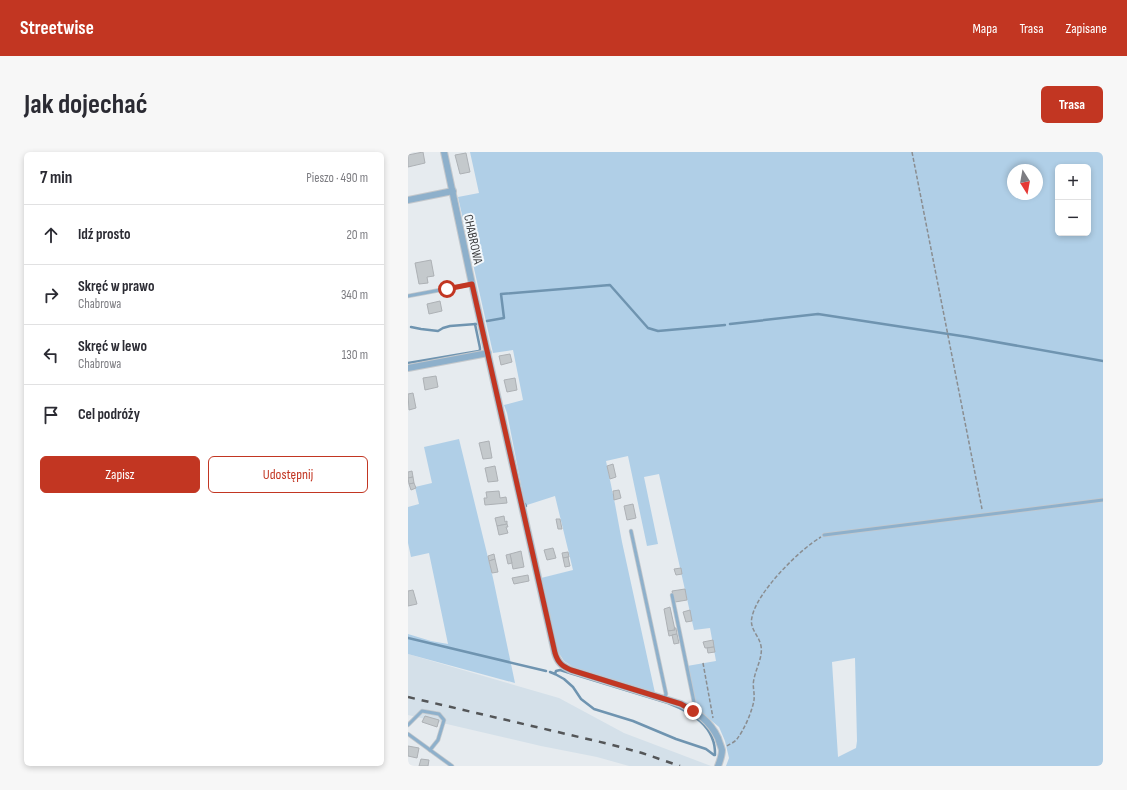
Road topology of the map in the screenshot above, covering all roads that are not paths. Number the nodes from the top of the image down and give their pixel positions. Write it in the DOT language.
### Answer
graph roads {
  1 [pos="444,152"];
  2 [pos="453,191"];
  3 [pos="408,200"];
  4 [pos="472,284"];
  5 [pos="408,296"];
  6 [pos="488,354"];
  7 [pos="408,368"];
  8 [pos="1103,500"];
  9 [pos="631,531"];
  10 [pos="824,535"];
  11 [pos="672,595"];
  12 [pos="664,699"];
  13 [pos="693,711"];
  14 [pos="408,725"];
  15 [pos="408,734"];
  16 [pos="430,750"];
  17 [pos="452,766"];
  18 [pos="718,766"];
  1 -- 2 [label="street, CHABROWA"];
  2 -- 3 [label="street"];
  2 -- 4 [label="street, CHABROWA"];
  4 -- 5 [label="lane"];
  4 -- 6 [label="street, CHABROWA"];
  6 -- 7 [label="street"];
  6 -- 12 [label="street, CHABROWA"];
  8 -- 10 [label="lane"];
  9 -- 12 [label="lane"];
  11 -- 13 [label="lane"];
  12 -- 13 [label="street, CHABROWA"];
  13 -- 18 [label="street, CHABROWA"];
  14 -- 16 [label="lane"];
  15 -- 16 [label="lane"];
  16 -- 17 [label="lane"];
}
